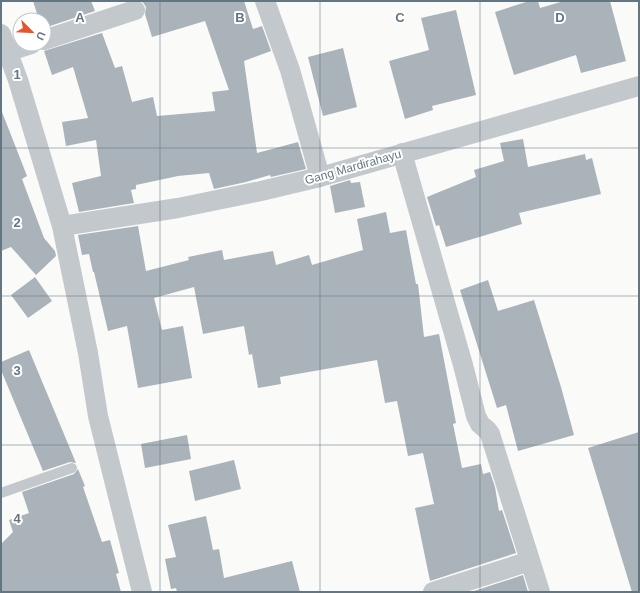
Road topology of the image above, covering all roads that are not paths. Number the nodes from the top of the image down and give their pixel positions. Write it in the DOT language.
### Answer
graph roads {
  1 [pos="265,1"];
  2 [pos="135,10"];
  3 [pos="52,37"];
  4 [pos="4,43"];
  5 [pos="639,86"];
  6 [pos="402,153"];
  7 [pos="320,177"];
  8 [pos="62,226"];
  9 [pos="72,468"];
  10 [pos="1,493"];
  11 [pos="530,560"];
  12 [pos="479,585"];
  13 [pos="142,592"];
  14 [pos="433,592"];
  15 [pos="540,592"];
  1 -- 7 [label="street"];
  2 -- 3 [label="street"];
  4 -- 8 [label="street"];
  5 -- 6 [label="street, Gang Mardirahayu"];
  6 -- 7 [label="street, Gang Mardirahayu"];
  6 -- 11 [label="street"];
  7 -- 8 [label="street, Gang Mardirahayu"];
  8 -- 13 [label="street"];
  9 -- 10 [label="lane"];
  11 -- 12 [label="street"];
  11 -- 15 [label="street"];
  12 -- 14 [label="street"];
}
